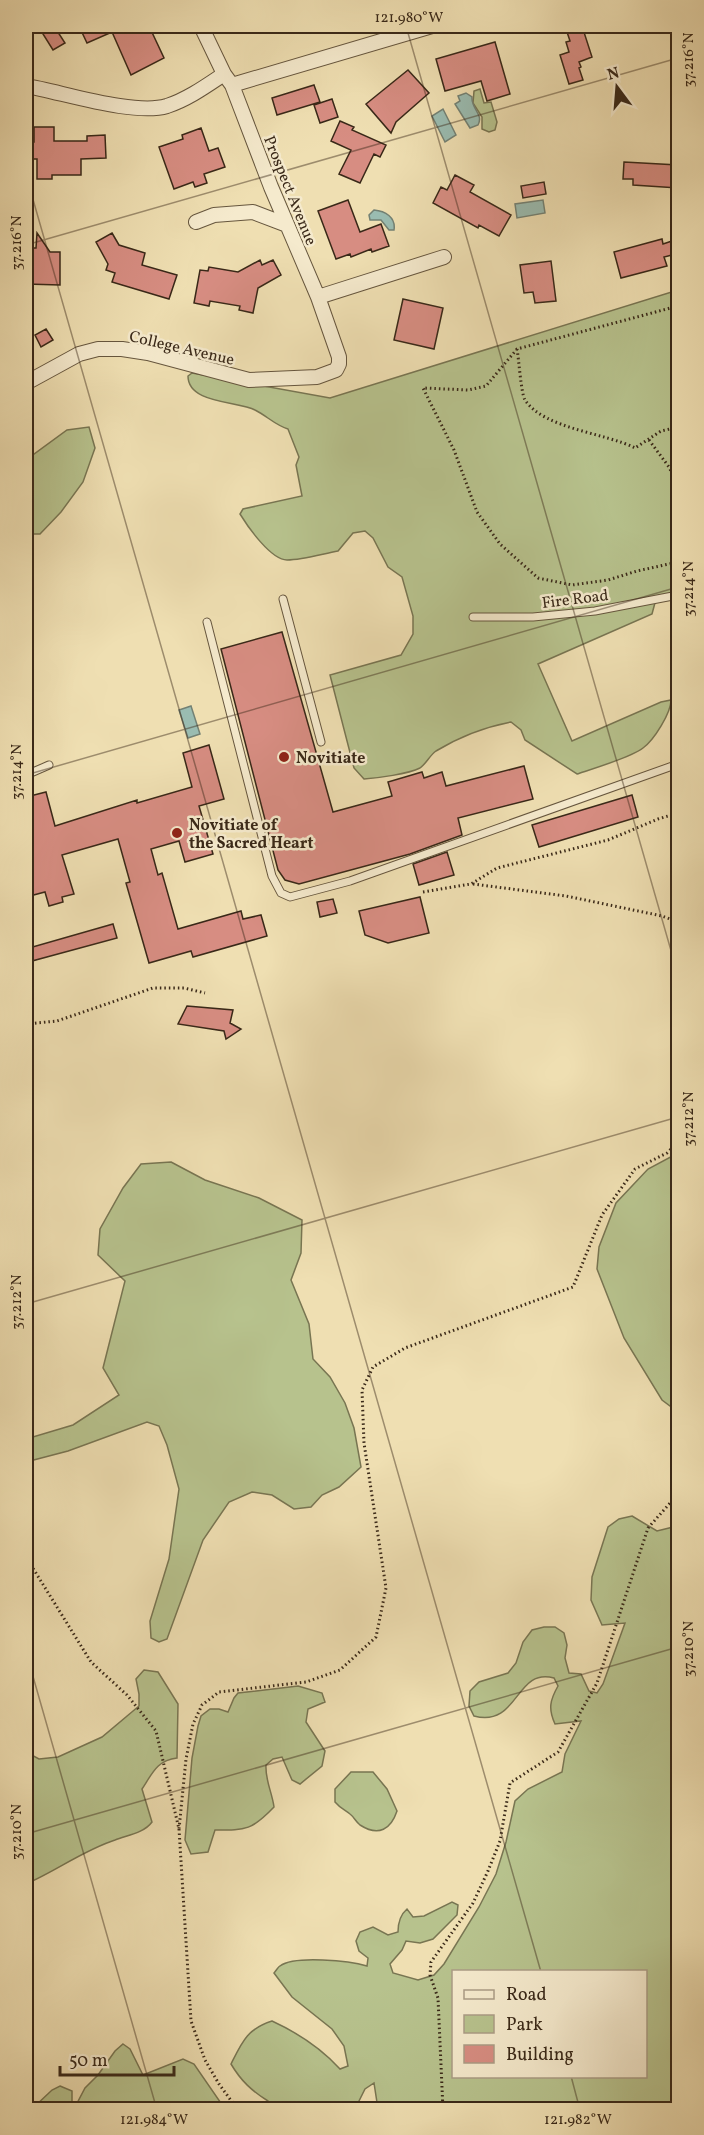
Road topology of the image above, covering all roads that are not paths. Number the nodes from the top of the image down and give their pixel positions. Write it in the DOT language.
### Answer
graph roads {
  1 [pos="201,26"];
  2 [pos="432,26"];
  3 [pos="228,80"];
  4 [pos="26,86"];
  5 [pos="271,187"];
  6 [pos="253,212"];
  7 [pos="196,222"];
  8 [pos="287,225"];
  9 [pos="444,257"];
  10 [pos="318,297"];
  11 [pos="336,370"];
  12 [pos="26,383"];
  13 [pos="678,595"];
  14 [pos="283,599"];
  15 [pos="473,616"];
  16 [pos="207,622"];
  17 [pos="321,742"];
  18 [pos="678,764"];
  19 [pos="49,765"];
  20 [pos="26,775"];
  1 -- 3 [label="street, Prospect Avenue"];
  2 -- 3 [label="street"];
  3 -- 4 [label="street"];
  3 -- 5 [label="street, Prospect Avenue"];
  5 -- 6 [label="street"];
  5 -- 8 [label="street, Prospect Avenue"];
  6 -- 7 [label="street"];
  6 -- 8 [label="street"];
  8 -- 10 [label="street, Prospect Avenue"];
  9 -- 10 [label="street"];
  10 -- 11 [label="street, Prospect Avenue"];
  11 -- 12 [label="street, College Avenue"];
  13 -- 15 [label="lane, Fire Road"];
  14 -- 17 [label="lane"];
  16 -- 18 [label="lane"];
  19 -- 20 [label="lane"];
}
